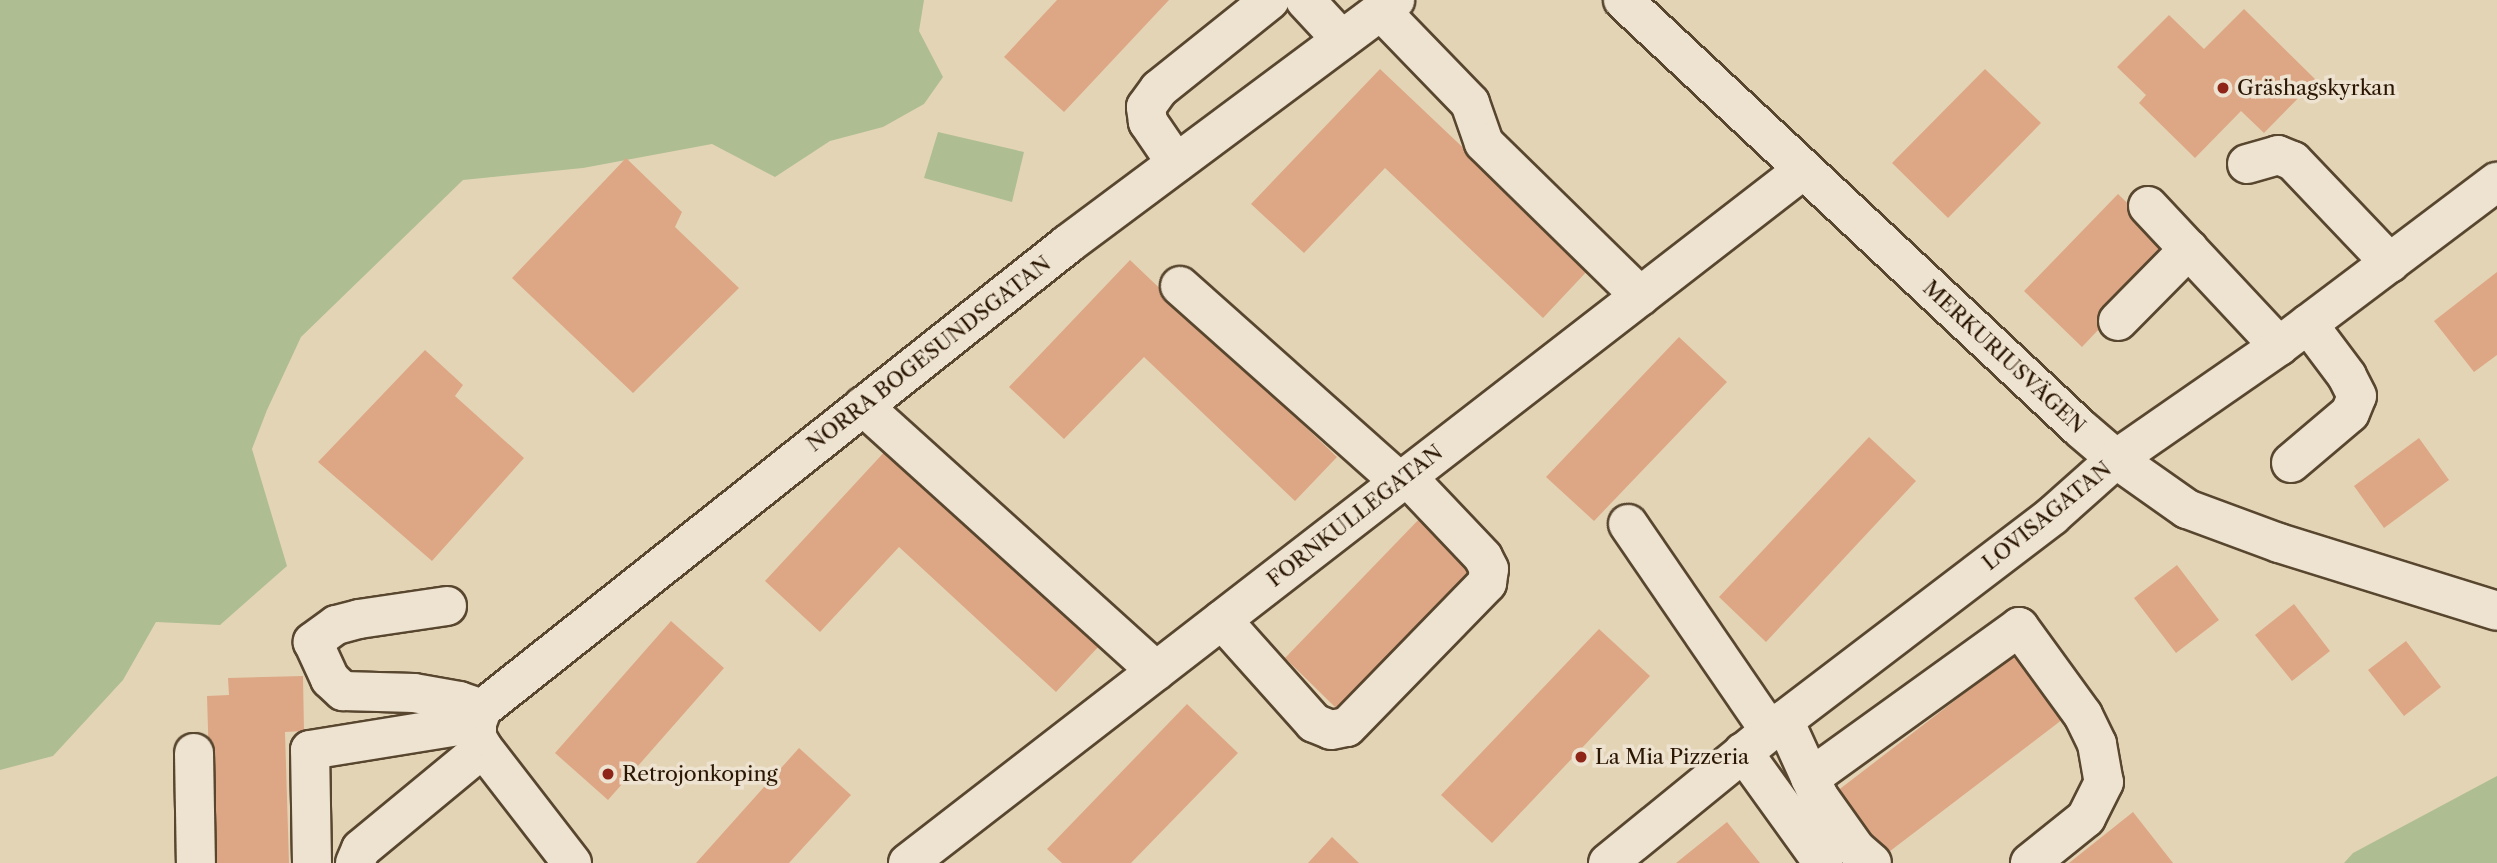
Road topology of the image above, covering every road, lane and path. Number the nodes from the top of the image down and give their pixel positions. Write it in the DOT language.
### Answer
graph roads {
  1 [pos="1270,0"];
  2 [pos="1305,0"];
  3 [pos="1623,0"];
  4 [pos="1388,5"];
  5 [pos="1342,40"];
  6 [pos="1176,163"];
  7 [pos="2247,164"];
  8 [pos="1803,170"];
  9 [pos="2497,182"];
  10 [pos="2148,206"];
  11 [pos="2189,249"];
  12 [pos="2390,262"];
  13 [pos="1180,286"];
  14 [pos="1640,296"];
  15 [pos="2119,321"];
  16 [pos="2293,335"];
  17 [pos="863,406"];
  18 [pos="2116,459"];
  19 [pos="2291,463"];
  20 [pos="1403,479"];
  21 [pos="1628,524"];
  22 [pos="447,606"];
  23 [pos="2497,611"];
  24 [pos="1222,620"];
  25 [pos="1156,671"];
  26 [pos="481,727"];
  27 [pos="1766,734"];
  28 [pos="194,753"];
  29 [pos="1810,778"];
  30 [pos="196,863"];
  31 [pos="313,863"];
  32 [pos="355,863"];
  33 [pos="572,863"];
  34 [pos="908,863"];
  35 [pos="1608,863"];
  36 [pos="1823,863"];
  37 [pos="1872,863"];
  38 [pos="2030,863"];
  1 -- 6 [label="street"];
  2 -- 5 [label="street"];
  3 -- 8 [label="street, MERKURIUSVÄGEN"];
  4 -- 5 [label="street, NORRA BOGESUNDSGATAN"];
  4 -- 14 [label="street"];
  5 -- 6 [label="street, NORRA BOGESUNDSGATAN"];
  6 -- 17 [label="street, NORRA BOGESUNDSGATAN"];
  7 -- 12 [label="street"];
  8 -- 14 [label="street, FORNKULLEGATAN"];
  8 -- 18 [label="street, MERKURIUSVÄGEN"];
  9 -- 12 [label="street, LOVISAGATAN"];
  10 -- 11 [label="street"];
  11 -- 15 [label="street"];
  11 -- 16 [label="street"];
  12 -- 16 [label="street, LOVISAGATAN"];
  13 -- 20 [label="street"];
  14 -- 20 [label="street, FORNKULLEGATAN"];
  16 -- 18 [label="street, LOVISAGATAN"];
  16 -- 19 [label="street"];
  17 -- 25 [label="street"];
  17 -- 26 [label="street, NORRA BOGESUNDSGATAN"];
  18 -- 23 [label="street, MERKURIUSVÄGEN"];
  18 -- 27 [label="street, LOVISAGATAN"];
  20 -- 24 [label="street, FORNKULLEGATAN"];
  20 -- 24 [label="street"];
  21 -- 27 [label="street"];
  22 -- 26 [label="street"];
  24 -- 25 [label="street, FORNKULLEGATAN"];
  25 -- 34 [label="street, FORNKULLEGATAN"];
  26 -- 31 [label="street"];
  26 -- 32 [label="street, NORRA BOGESUNDSGATAN"];
  26 -- 33 [label="street"];
  27 -- 29 [label="street"];
  27 -- 35 [label="street, LOVISAGATAN"];
  27 -- 36 [label="street"];
  28 -- 30 [label="street"];
  29 -- 37 [label="street"];
  29 -- 38 [label="street"];
}
